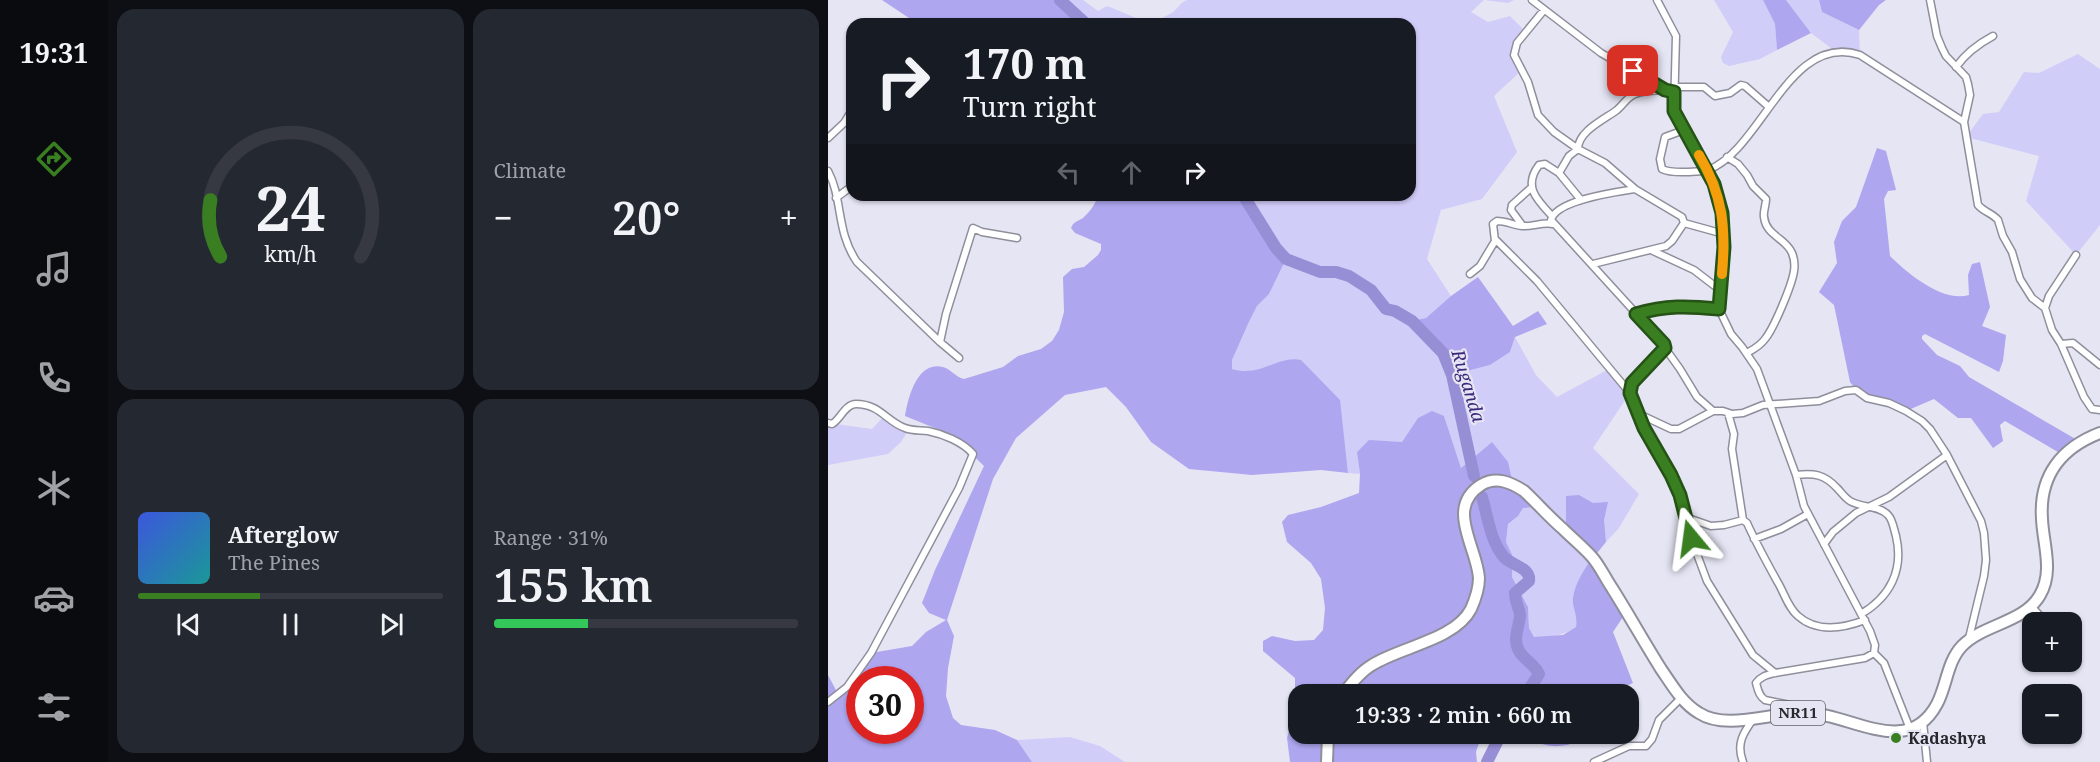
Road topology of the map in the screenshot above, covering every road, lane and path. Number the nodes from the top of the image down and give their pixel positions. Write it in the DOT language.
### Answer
graph roads {
  1 [pos="1532,0"];
  2 [pos="1657,0"];
  3 [pos="1930,0"];
  4 [pos="1544,10"];
  5 [pos="1993,36"];
  6 [pos="1956,67"];
  7 [pos="1674,89"];
  8 [pos="1665,90"];
  9 [pos="1769,107"];
  10 [pos="846,120"];
  11 [pos="1964,122"];
  12 [pos="1684,130"];
  13 [pos="828,138"];
  14 [pos="1578,149"];
  15 [pos="1727,157"];
  16 [pos="1707,170"];
  17 [pos="828,171"];
  18 [pos="1559,173"];
  19 [pos="1532,187"];
  20 [pos="1635,189"];
  21 [pos="846,190"];
  22 [pos="836,198"];
  23 [pos="1581,200"];
  24 [pos="1552,216"];
  25 [pos="1684,223"];
  26 [pos="1553,224"];
  27 [pos="1522,226"];
  28 [pos="1724,234"];
  29 [pos="1017,238"];
  30 [pos="1495,239"];
  31 [pos="1653,251"];
  32 [pos="2076,255"];
  33 [pos="1593,264"];
  34 [pos="1470,274"];
  35 [pos="1720,290"];
  36 [pos="2045,308"];
  37 [pos="1719,309"];
  38 [pos="1636,314"];
  39 [pos="940,342"];
  40 [pos="2061,344"];
  41 [pos="1665,348"];
  42 [pos="1747,353"];
  43 [pos="959,358"];
  44 [pos="2100,365"];
  45 [pos="1630,393"];
  46 [pos="1771,404"];
  47 [pos="2100,410"];
  48 [pos="1713,411"];
  49 [pos="1728,413"];
  50 [pos="1638,414"];
  51 [pos="828,423"];
  52 [pos="2100,433"];
  53 [pos="1947,455"];
  54 [pos="1796,475"];
  55 [pos="1871,507"];
  56 [pos="1808,514"];
  57 [pos="1685,517"];
  58 [pos="1743,520"];
  59 [pos="1754,539"];
  60 [pos="1824,544"];
  61 [pos="2031,606"];
  62 [pos="2037,612"];
  63 [pos="1863,617"];
  64 [pos="1969,638"];
  65 [pos="1874,653"];
  66 [pos="1775,673"];
  67 [pos="1352,684"];
  68 [pos="1681,698"];
  69 [pos="828,702"];
  70 [pos="1809,712"];
  71 [pos="1754,718"];
  72 [pos="1923,722"];
  73 [pos="1910,730"];
  74 [pos="1328,744"];
  75 [pos="1327,762"];
  76 [pos="1594,762"];
  77 [pos="1743,762"];
  78 [pos="1927,762"];
  1 -- 4 [label="street"];
  2 -- 7 [label="street"];
  3 -- 6 [label="street"];
  4 -- 8 [label="street"];
  4 -- 14 [label="street"];
  5 -- 6 [label="street"];
  6 -- 11 [label="street"];
  7 -- 8 [label="street"];
  7 -- 9 [label="street"];
  7 -- 12 [label="street"];
  8 -- 14 [label="street"];
  9 -- 11 [label="street"];
  9 -- 15 [label="street"];
  10 -- 13 [label="street"];
  11 -- 36 [label="street"];
  12 -- 16 [label="street"];
  12 -- 16 [label="street"];
  14 -- 18 [label="street"];
  14 -- 20 [label="street"];
  15 -- 16 [label="street"];
  15 -- 42 [label="street"];
  16 -- 28 [label="street"];
  17 -- 22 [label="street"];
  18 -- 19 [label="street"];
  18 -- 23 [label="street"];
  19 -- 24 [label="street"];
  19 -- 27 [label="street"];
  20 -- 23 [label="street"];
  20 -- 25 [label="street"];
  21 -- 22 [label="street"];
  22 -- 39 [label="street"];
  23 -- 24 [label="street"];
  24 -- 26 [label="street"];
  25 -- 28 [label="street"];
  25 -- 31 [label="street"];
  26 -- 27 [label="street"];
  26 -- 33 [label="street"];
  27 -- 30 [label="street"];
  28 -- 35 [label="street"];
  29 -- 39 [label="street"];
  30 -- 34 [label="street"];
  30 -- 45 [label="street"];
  31 -- 33 [label="street"];
  31 -- 35 [label="street"];
  32 -- 36 [label="street"];
  33 -- 38 [label="street"];
  35 -- 37 [label="street"];
  36 -- 40 [label="street"];
  37 -- 38 [label="street"];
  37 -- 42 [label="street"];
  38 -- 41 [label="street"];
  39 -- 43 [label="street"];
  40 -- 44 [label="street"];
  40 -- 47 [label="street"];
  41 -- 45 [label="street"];
  41 -- 48 [label="street"];
  42 -- 46 [label="street"];
  45 -- 50 [label="street"];
  46 -- 49 [label="street"];
  46 -- 53 [label="street"];
  46 -- 54 [label="street"];
  48 -- 49 [label="street"];
  48 -- 50 [label="street"];
  49 -- 58 [label="street"];
  50 -- 57 [label="street"];
  51 -- 69 [label="street"];
  52 -- 61 [label="highway"];
  53 -- 55 [label="street"];
  53 -- 64 [label="street"];
  54 -- 55 [label="street"];
  54 -- 56 [label="street"];
  55 -- 60 [label="street"];
  55 -- 63 [label="street"];
  56 -- 59 [label="street"];
  56 -- 60 [label="street"];
  57 -- 58 [label="street"];
  57 -- 66 [label="street"];
  58 -- 59 [label="street"];
  59 -- 63 [label="street"];
  60 -- 63 [label="street"];
  61 -- 62 [label="street"];
  61 -- 64 [label="highway"];
  63 -- 65 [label="street"];
  64 -- 72 [label="highway"];
  65 -- 66 [label="street"];
  65 -- 73 [label="street"];
  66 -- 70 [label="street"];
  67 -- 68 [label="highway, NR11"];
  68 -- 71 [label="highway, NR11"];
  68 -- 76 [label="street"];
  70 -- 71 [label="highway, NR11"];
  70 -- 73 [label="highway, NR11"];
  71 -- 77 [label="street"];
  72 -- 73 [label="highway"];
  72 -- 78 [label="street"];
  74 -- 75 [label="highway"];
}
